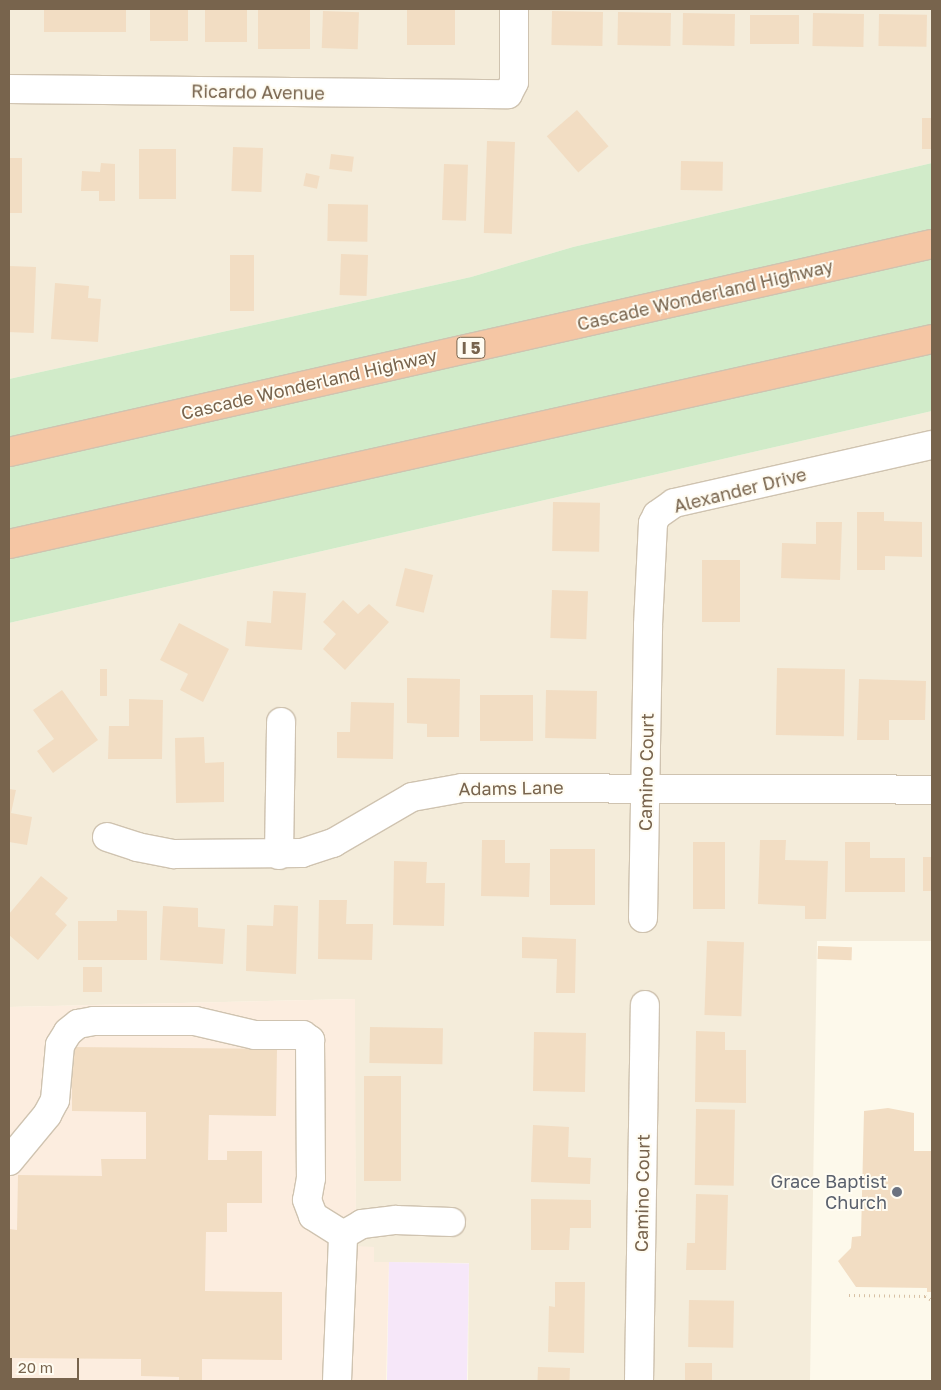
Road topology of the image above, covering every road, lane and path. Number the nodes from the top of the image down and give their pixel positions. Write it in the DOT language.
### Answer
graph roads {
  1 [pos="514,9"];
  2 [pos="9,89"];
  3 [pos="932,244"];
  4 [pos="932,339"];
  5 [pos="932,445"];
  6 [pos="9,452"];
  7 [pos="9,544"];
  8 [pos="648,625"];
  9 [pos="281,722"];
  10 [pos="645,788"];
  11 [pos="932,790"];
  12 [pos="107,837"];
  13 [pos="280,854"];
  14 [pos="643,918"];
  15 [pos="645,1005"];
  16 [pos="9,1161"];
  17 [pos="451,1222"];
  18 [pos="343,1235"];
  19 [pos="849,1295"];
  20 [pos="932,1300"];
  21 [pos="337,1381"];
  22 [pos="640,1381"];
  1 -- 2 [label="street, Ricardo Avenue"];
  3 -- 6 [label="highway, Cascade Wonderland Highway / I 5"];
  4 -- 7 [label="highway"];
  5 -- 8 [label="street, Alexander Drive"];
  8 -- 10 [label="street, Camino Court"];
  9 -- 13 [label="street"];
  10 -- 11 [label="street, Adams Lane"];
  10 -- 13 [label="street, Adams Lane"];
  10 -- 14 [label="street, Camino Court"];
  12 -- 13 [label="street, Adams Lane"];
  15 -- 22 [label="street, Camino Court"];
  16 -- 18 [label="street"];
  17 -- 18 [label="street"];
  18 -- 21 [label="street"];
  19 -- 20 [label="path"];
}
